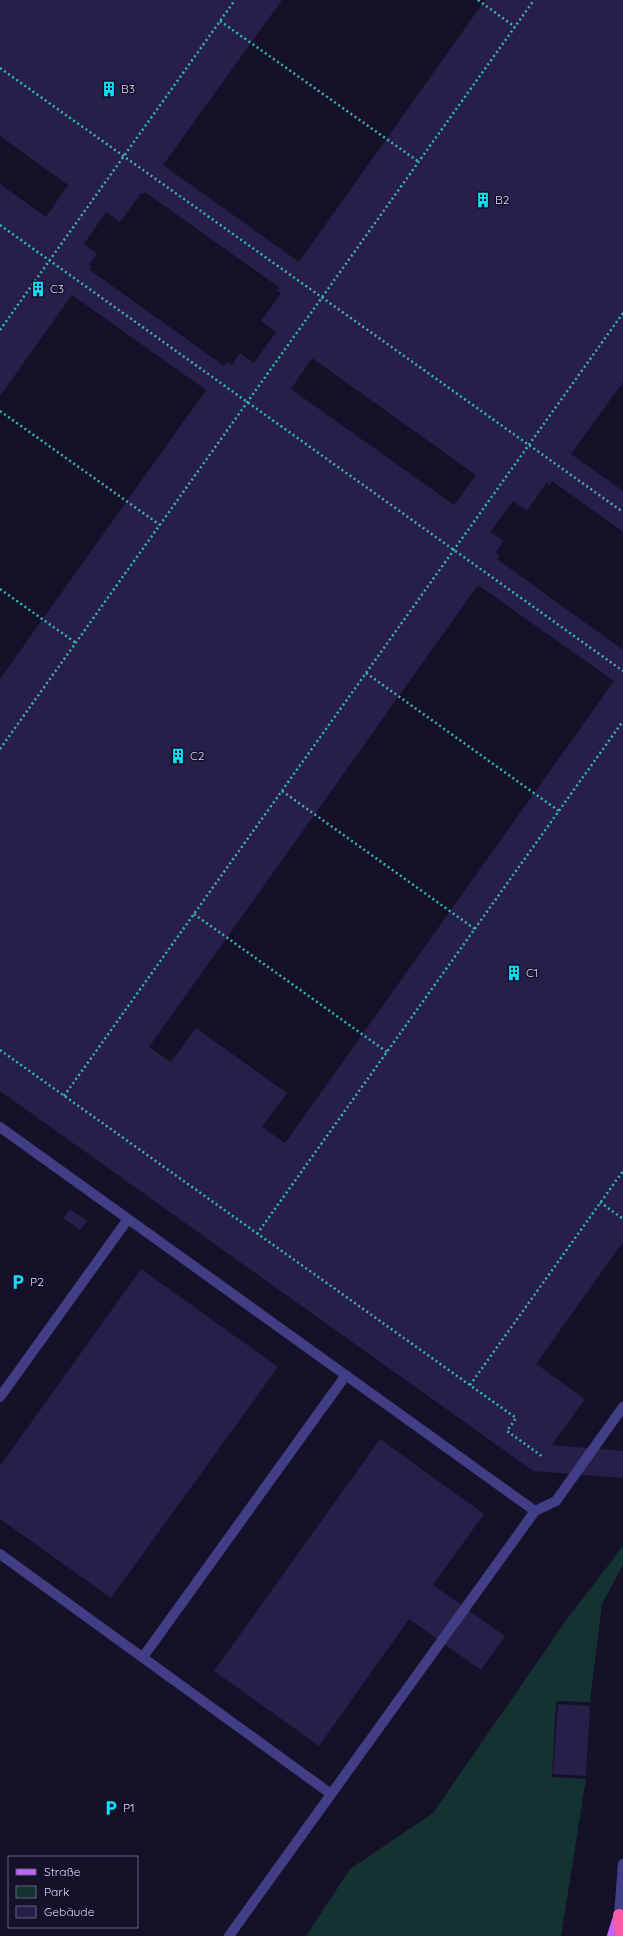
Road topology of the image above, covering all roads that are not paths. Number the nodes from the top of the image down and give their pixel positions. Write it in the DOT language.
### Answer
graph roads {
  1 [pos="0,1127"];
  2 [pos="128,1219"];
  3 [pos="346,1375"];
  4 [pos="0,1397"];
  5 [pos="623,1407"];
  6 [pos="535,1511"];
  7 [pos="0,1554"];
  8 [pos="143,1657"];
  9 [pos="331,1794"];
  10 [pos="623,1864"];
  11 [pos="618,1915"];
  12 [pos="229,1936"];
  13 [pos="612,1936"];
  14 [pos="621,1936"];
  1 -- 2 [label="lane"];
  2 -- 3 [label="lane"];
  2 -- 4 [label="lane"];
  3 -- 6 [label="lane"];
  3 -- 8 [label="lane"];
  5 -- 6 [label="lane"];
  6 -- 9 [label="lane"];
  7 -- 8 [label="lane"];
  8 -- 9 [label="lane"];
  9 -- 12 [label="lane"];
  10 -- 11 [label="lane"];
  11 -- 13 [label="main road"];
  11 -- 14 [label="highway"];
}
